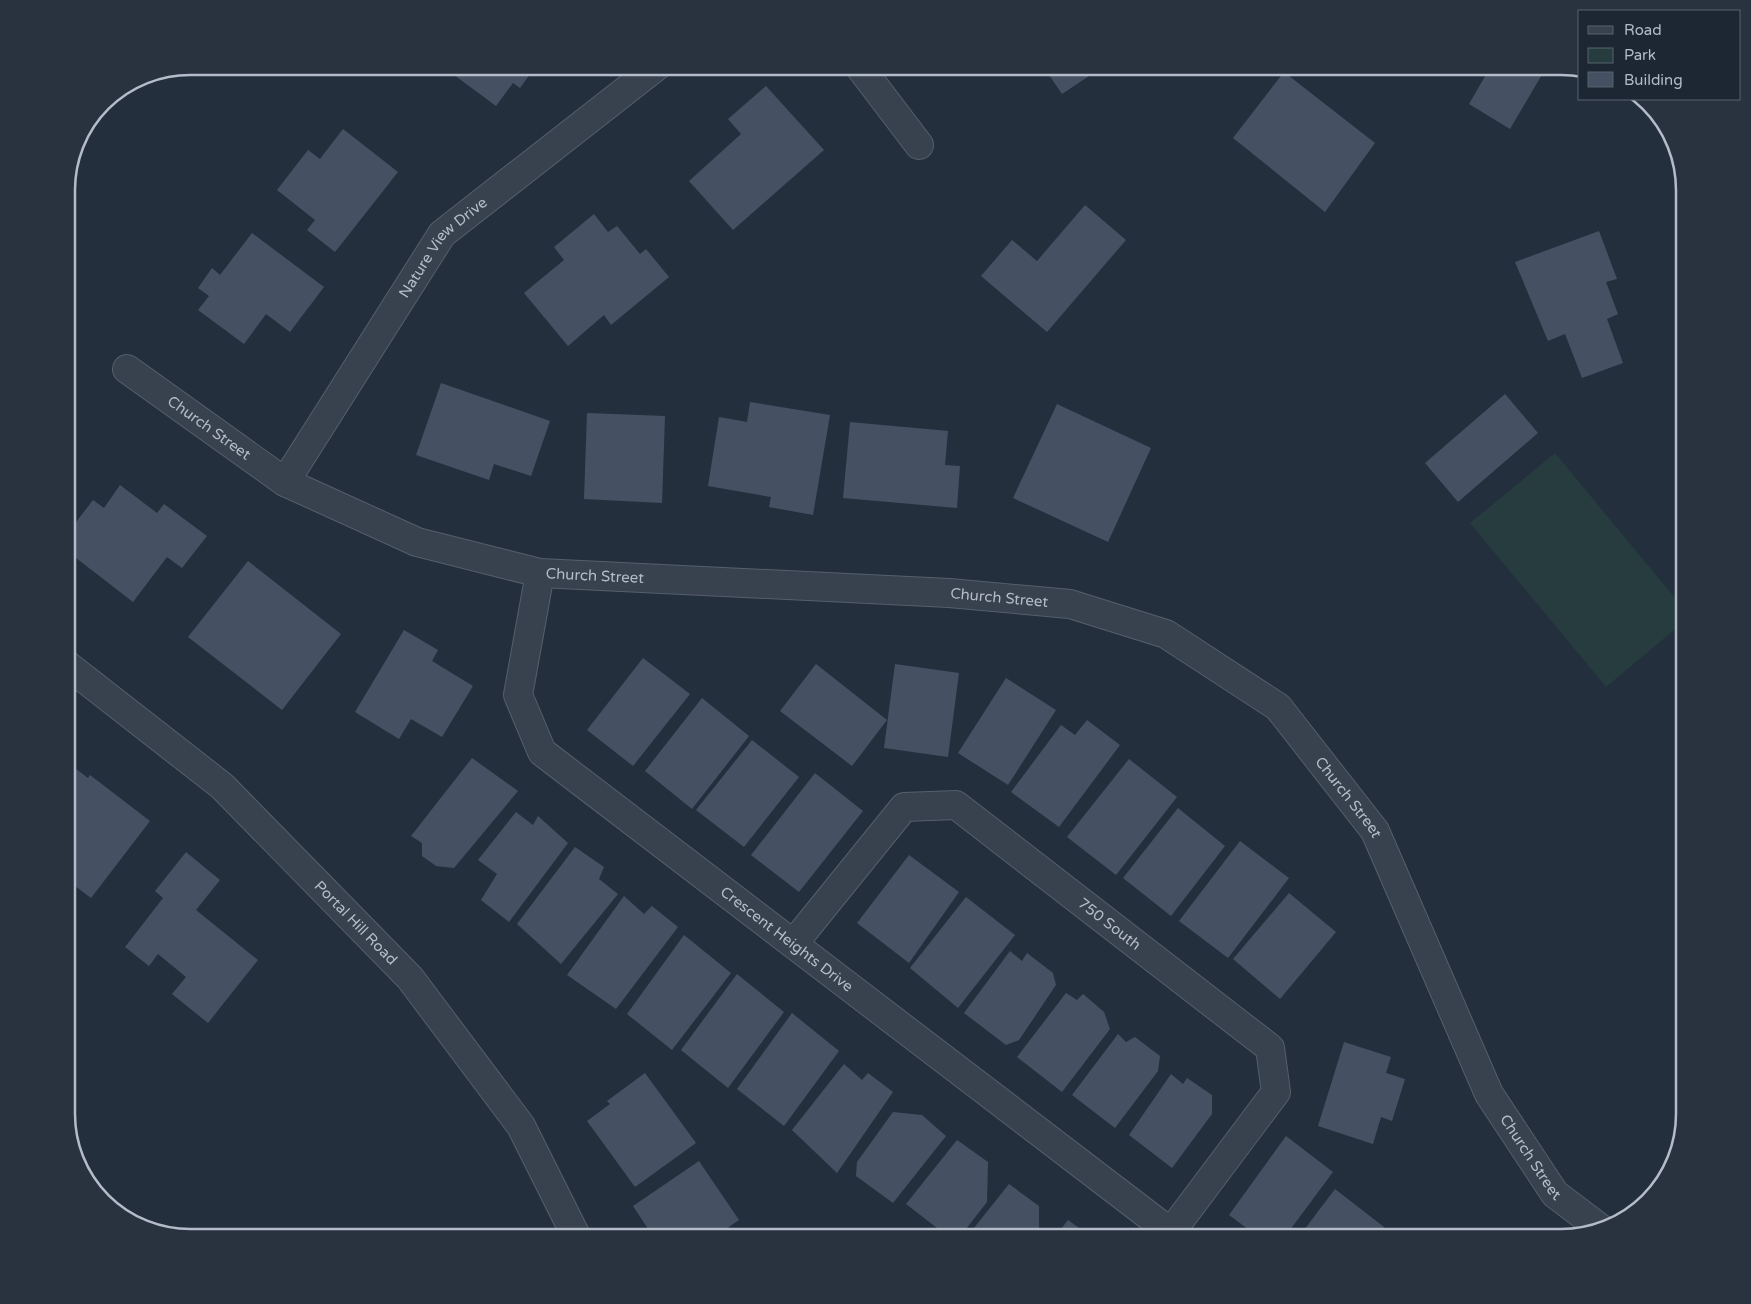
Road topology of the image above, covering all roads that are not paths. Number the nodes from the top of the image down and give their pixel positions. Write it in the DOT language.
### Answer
graph roads {
  1 [pos="645,75"];
  2 [pos="867,75"];
  3 [pos="919,145"];
  4 [pos="127,369"];
  5 [pos="286,482"];
  6 [pos="540,573"];
  7 [pos="75,672"];
  8 [pos="794,943"];
  9 [pos="1594,1224"];
  10 [pos="573,1229"];
  11 [pos="1167,1229"];
  12 [pos="1179,1229"];
  1 -- 5 [label="street, Nature View Drive"];
  2 -- 3 [label="street"];
  4 -- 5 [label="street, Church Street"];
  5 -- 6 [label="street, Church Street"];
  6 -- 8 [label="street, Crescent Heights Drive"];
  6 -- 9 [label="street, Church Street"];
  7 -- 10 [label="street, Portal Hill Road"];
  8 -- 11 [label="street, Crescent Heights Drive"];
  8 -- 12 [label="street, 750 South"];
}
